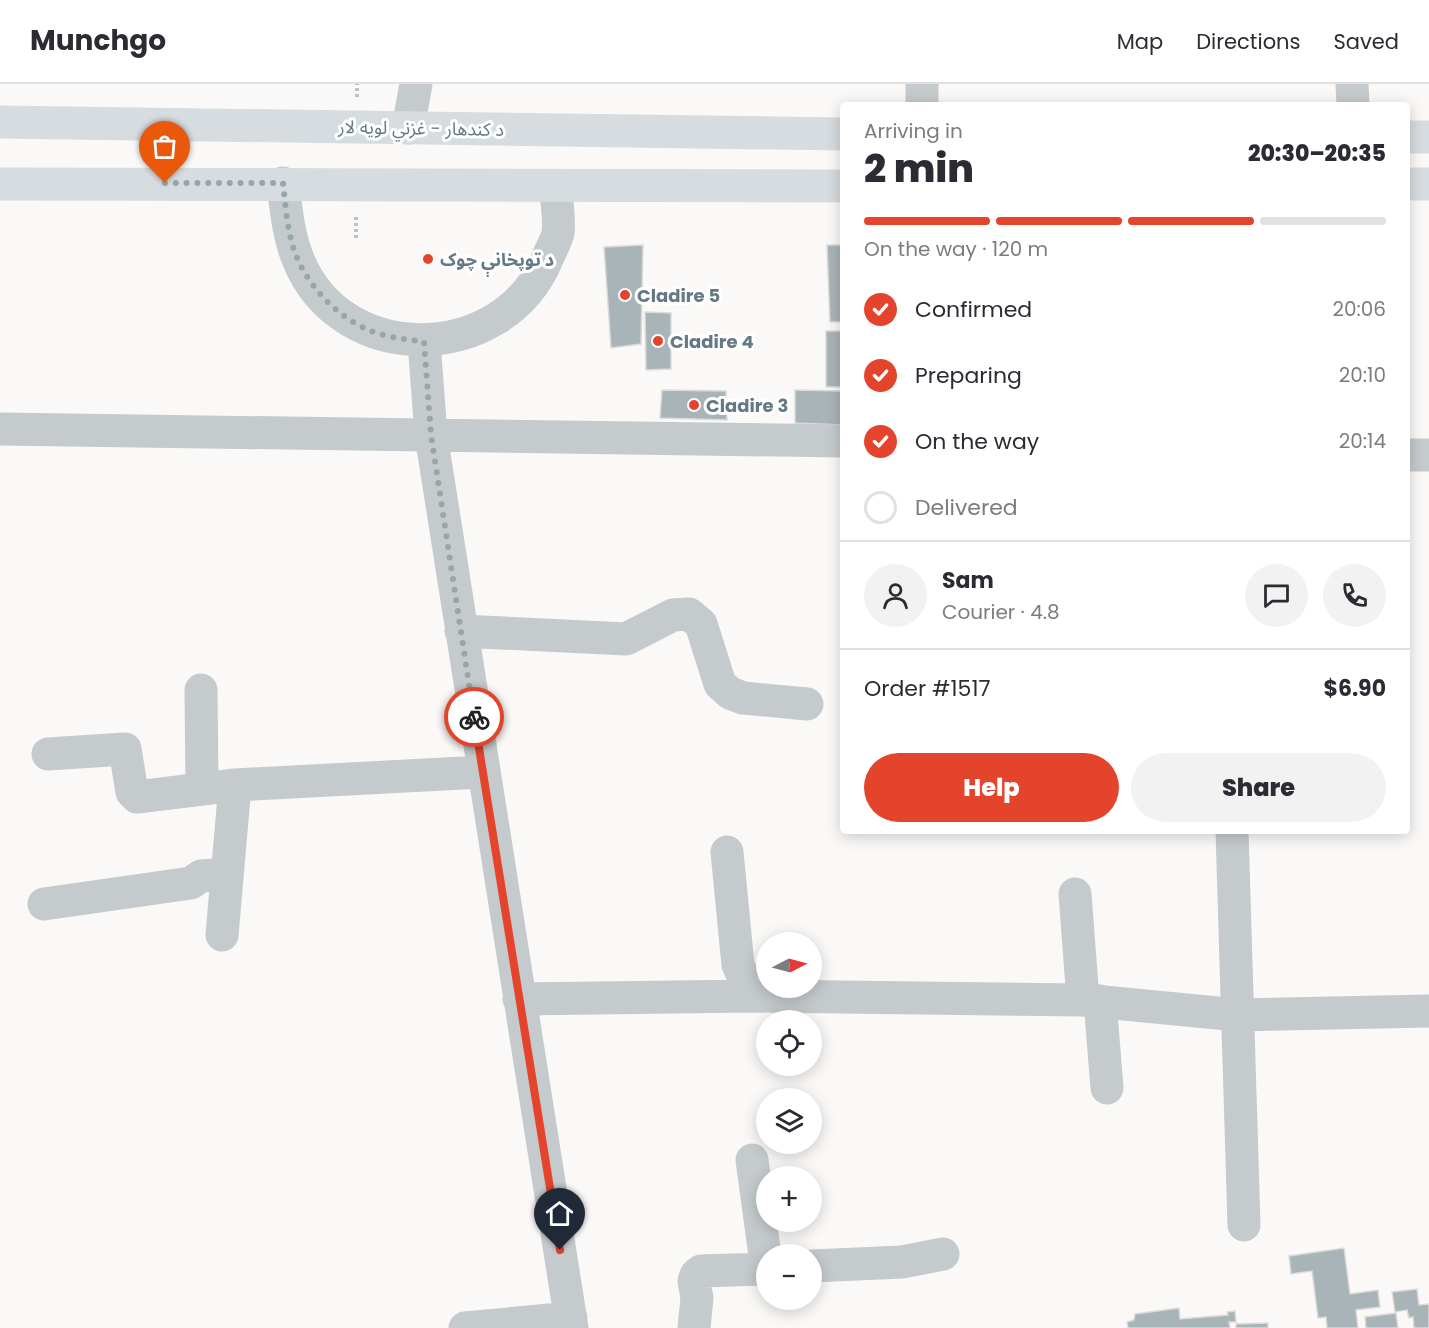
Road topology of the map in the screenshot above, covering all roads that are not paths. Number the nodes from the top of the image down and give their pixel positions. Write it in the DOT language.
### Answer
graph roads {
  1 [pos="416,84"];
  2 [pos="922,84"];
  3 [pos="1352,84"];
  4 [pos="922,102"];
  5 [pos="1353,102"];
  6 [pos="0,122"];
  7 [pos="408,128"];
  8 [pos="840,134"];
  9 [pos="1410,137"];
  10 [pos="1429,137"];
  11 [pos="283,183"];
  12 [pos="0,184"];
  13 [pos="1410,184"];
  14 [pos="1429,184"];
  15 [pos="840,186"];
  16 [pos="556,187"];
  17 [pos="424,342"];
  18 [pos="0,429"];
  19 [pos="431,435"];
  20 [pos="840,441"];
  21 [pos="1410,455"];
  22 [pos="1429,455"];
  23 [pos="461,631"];
  24 [pos="201,690"];
  25 [pos="807,704"];
  26 [pos="48,754"];
  27 [pos="482,772"];
  28 [pos="235,785"];
  29 [pos="202,788"];
  30 [pos="1232,834"];
  31 [pos="728,852"];
  32 [pos="227,874"];
  33 [pos="1075,894"];
  34 [pos="44,904"];
  35 [pos="222,935"];
  36 [pos="752,996"];
  37 [pos="519,999"];
  38 [pos="1091,1000"];
  39 [pos="1429,1011"];
  40 [pos="1238,1015"];
  41 [pos="1107,1088"];
  42 [pos="752,1160"];
  43 [pos="1244,1225"];
  44 [pos="763,1244"];
  45 [pos="943,1254"];
  46 [pos="822,1266"];
  47 [pos="756,1269"];
  48 [pos="571,1323"];
  49 [pos="465,1328"];
  50 [pos="694,1328"];
  1 -- 7 [label="street"];
  2 -- 4 [label="street"];
  3 -- 5 [label="street"];
  6 -- 7 [label="highway, د کندهار - غزني لويه لار"];
  7 -- 8 [label="highway, د کندهار - غزني لويه لار"];
  9 -- 10 [label="highway"];
  11 -- 12 [label="highway"];
  11 -- 16 [label="highway"];
  11 -- 17 [label="street"];
  13 -- 14 [label="highway"];
  15 -- 16 [label="highway"];
  16 -- 17 [label="street"];
  17 -- 19 [label="street"];
  18 -- 19 [label="street"];
  19 -- 20 [label="street"];
  19 -- 23 [label="street"];
  21 -- 22 [label="street"];
  23 -- 25 [label="street"];
  23 -- 27 [label="street"];
  24 -- 29 [label="street"];
  26 -- 29 [label="street"];
  27 -- 28 [label="street"];
  27 -- 37 [label="street"];
  28 -- 29 [label="street"];
  28 -- 32 [label="street"];
  30 -- 40 [label="street"];
  31 -- 36 [label="street"];
  32 -- 34 [label="street"];
  32 -- 35 [label="street"];
  33 -- 38 [label="street"];
  36 -- 37 [label="street"];
  36 -- 38 [label="street"];
  37 -- 48 [label="street"];
  38 -- 40 [label="street"];
  38 -- 41 [label="street"];
  39 -- 40 [label="street"];
  40 -- 43 [label="street"];
  42 -- 44 [label="street"];
  45 -- 46 [label="street"];
  47 -- 50 [label="street"];
  48 -- 49 [label="street"];
}
